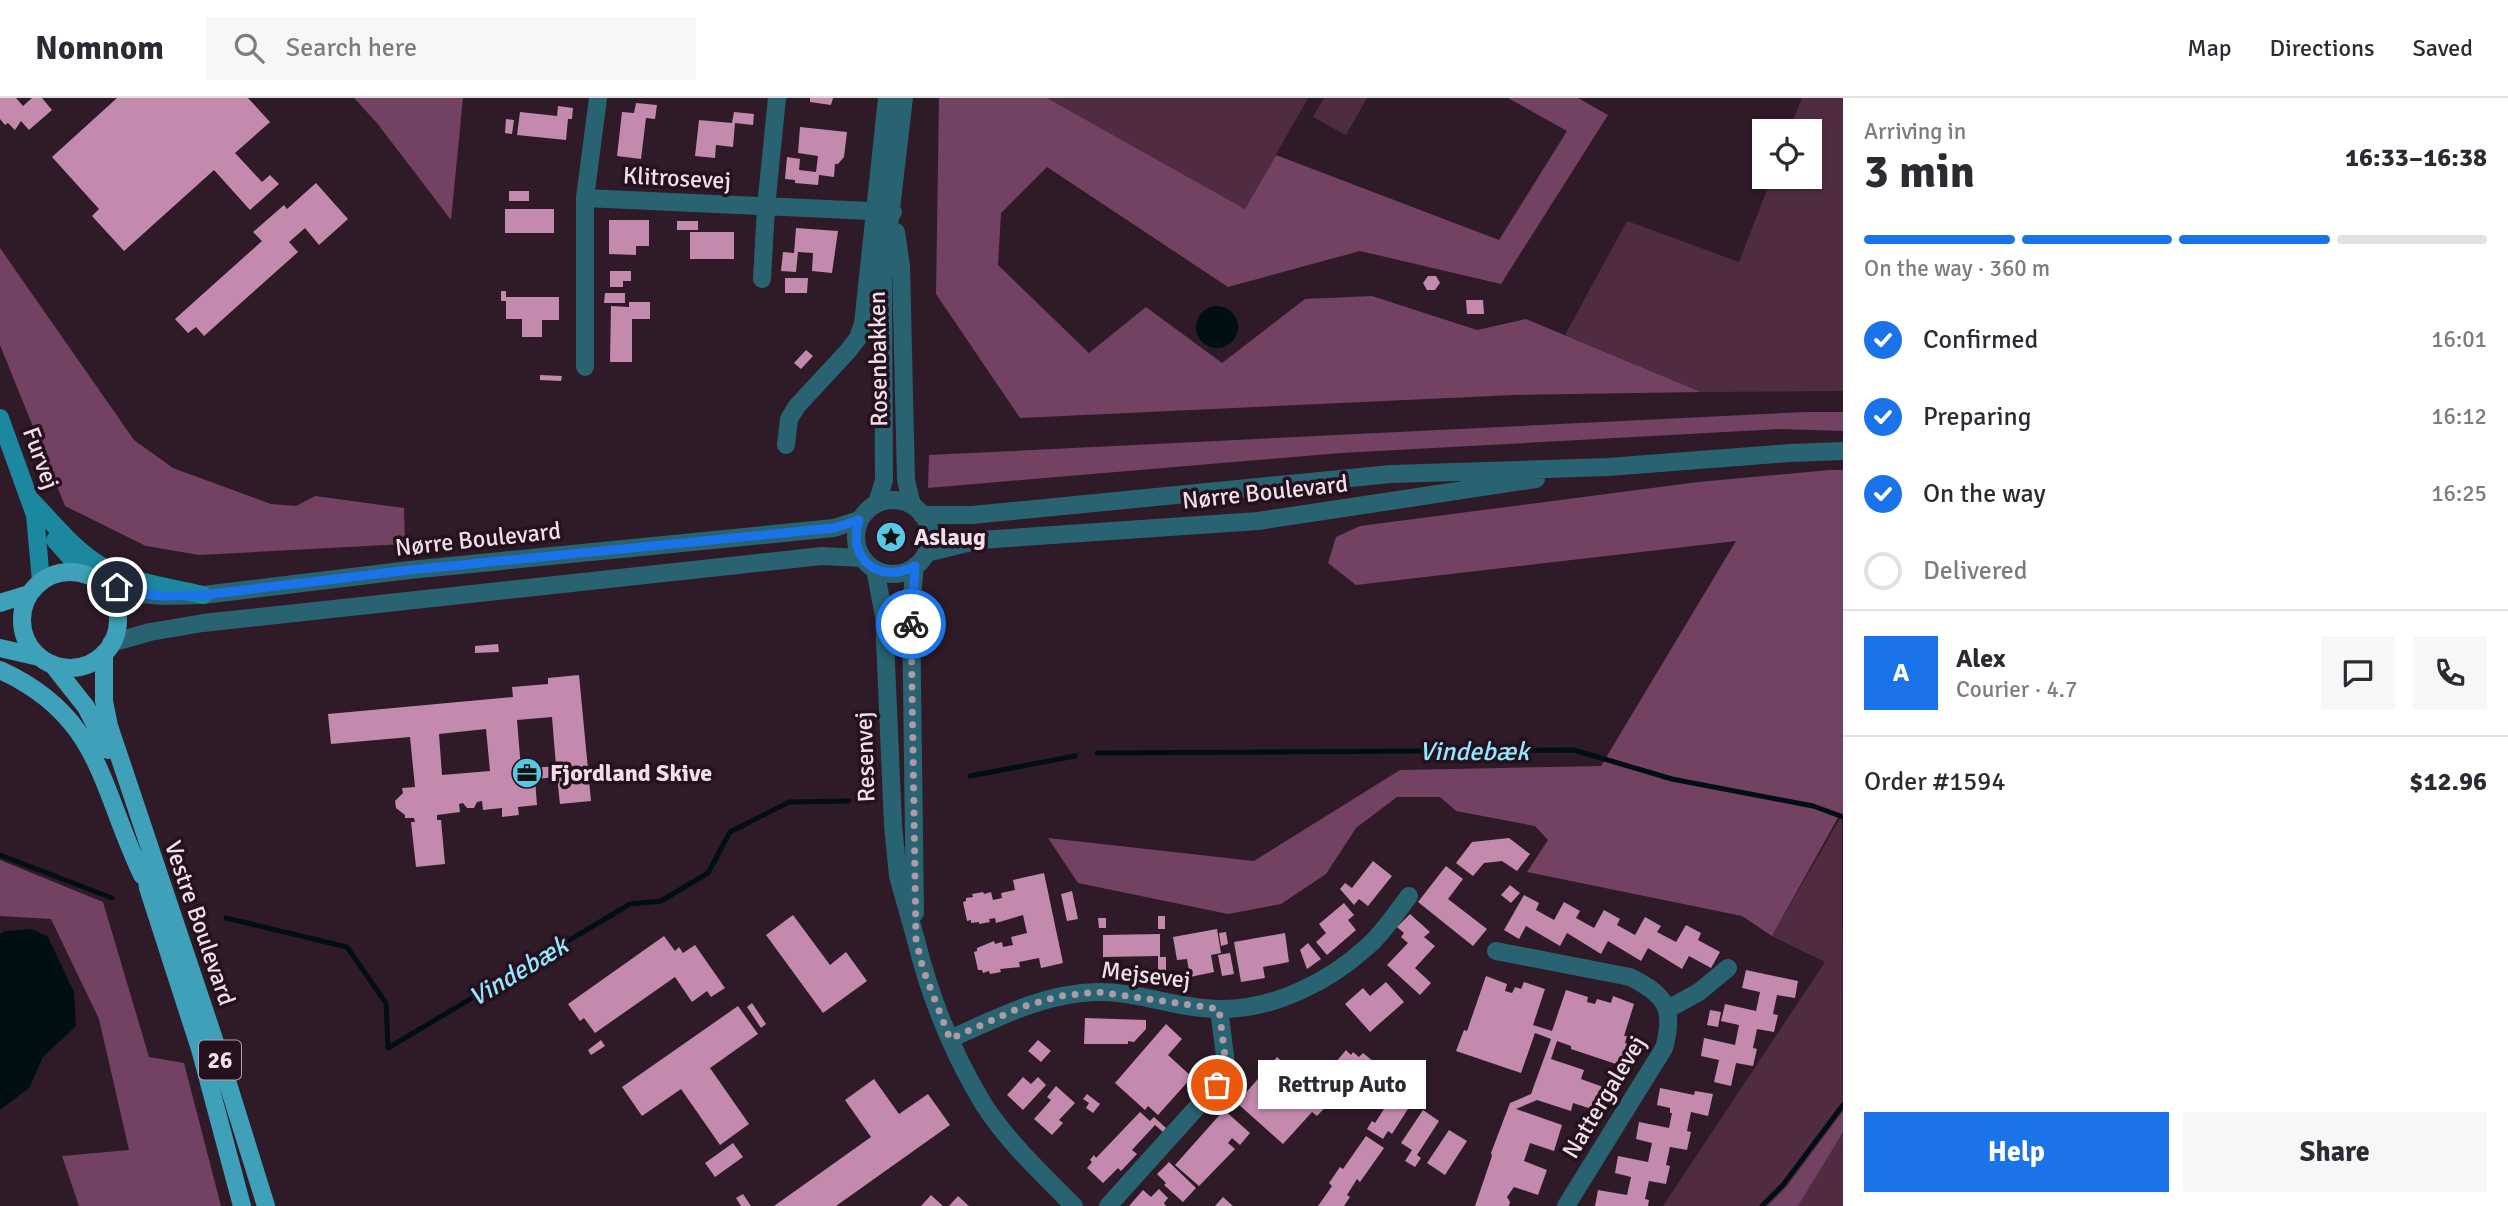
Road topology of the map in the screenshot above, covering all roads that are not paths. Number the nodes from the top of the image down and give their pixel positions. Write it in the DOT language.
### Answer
graph roads {
  1 [pos="598,98"];
  2 [pos="777,98"];
  3 [pos="887,98"];
  4 [pos="904,98"];
  5 [pos="585,198"];
  6 [pos="765,207"];
  7 [pos="874,211"];
  8 [pos="893,212"];
  9 [pos="762,279"];
  10 [pos="584,367"];
  11 [pos="0,418"];
  12 [pos="786,445"];
  13 [pos="1843,451"];
  14 [pos="1608,467"];
  15 [pos="877,503"];
  16 [pos="33,508"];
  17 [pos="917,510"];
  18 [pos="859,520"];
  19 [pos="920,560"];
  20 [pos="869,564"];
  21 [pos="93,578"];
  22 [pos="35,587"];
  23 [pos="203,595"];
  24 [pos="0,603"];
  25 [pos="0,648"];
  26 [pos="108,648"];
  27 [pos="46,661"];
  28 [pos="0,670"];
  29 [pos="148,887"];
  30 [pos="1409,896"];
  31 [pos="916,940"];
  32 [pos="1496,951"];
  33 [pos="1728,968"];
  34 [pos="1219,1009"];
  35 [pos="1668,1009"];
  36 [pos="950,1039"];
  37 [pos="242,1206"];
  38 [pos="266,1206"];
  39 [pos="1074,1206"];
  40 [pos="1108,1206"];
  41 [pos="1566,1206"];
  1 -- 5 [label="street, Klitrosevej"];
  2 -- 6 [label="street, Klitrosevej"];
  3 -- 7 [label="street"];
  4 -- 8 [label="street, Rosenbakken"];
  5 -- 6 [label="street, Klitrosevej"];
  5 -- 10 [label="street, Klitrosevej"];
  6 -- 7 [label="street, Klitrosevej"];
  6 -- 9 [label="street, Klitrosevej"];
  7 -- 8 [label="street, Klitrosevej"];
  7 -- 12 [label="street"];
  8 -- 15 [label="street, Rosenbakken"];
  8 -- 17 [label="street, Rosenbakken"];
  11 -- 16 [label="main road, Furvej"];
  13 -- 14 [label="street, Nørre Boulevard"];
  14 -- 17 [label="street, Nørre Boulevard"];
  14 -- 19 [label="street, Nørre Boulevard"];
  15 -- 17 [label="street"];
  15 -- 18 [label="street"];
  16 -- 21 [label="main road, Furvej"];
  16 -- 22 [label="main road, Furvej"];
  16 -- 23 [label="main road"];
  17 -- 19 [label="street"];
  18 -- 20 [label="street"];
  18 -- 23 [label="street, Nørre Boulevard"];
  19 -- 20 [label="street"];
  19 -- 31 [label="street, Resenvej"];
  20 -- 26 [label="street"];
  20 -- 31 [label="street, Resenvej"];
  21 -- 22 [label="main road"];
  21 -- 23 [label="street, Nørre Boulevard"];
  21 -- 26 [label="main road, 26"];
  22 -- 24 [label="main road"];
  22 -- 27 [label="main road, 26"];
  25 -- 27 [label="main road"];
  26 -- 27 [label="main road"];
  26 -- 38 [label="main road, Vestre Boulevard / 26"];
  27 -- 29 [label="main road, Vestre Boulevard / 26"];
  28 -- 29 [label="main road, 26"];
  29 -- 37 [label="main road, Vestre Boulevard / 26"];
  30 -- 34 [label="street, Mejsevej"];
  31 -- 36 [label="street, Resenvej"];
  32 -- 35 [label="street"];
  33 -- 35 [label="street"];
  34 -- 36 [label="street, Mejsevej"];
  34 -- 40 [label="street, Mejsevej"];
  35 -- 41 [label="street, Nattergalevej"];
  36 -- 39 [label="street, Resenvej"];
}
